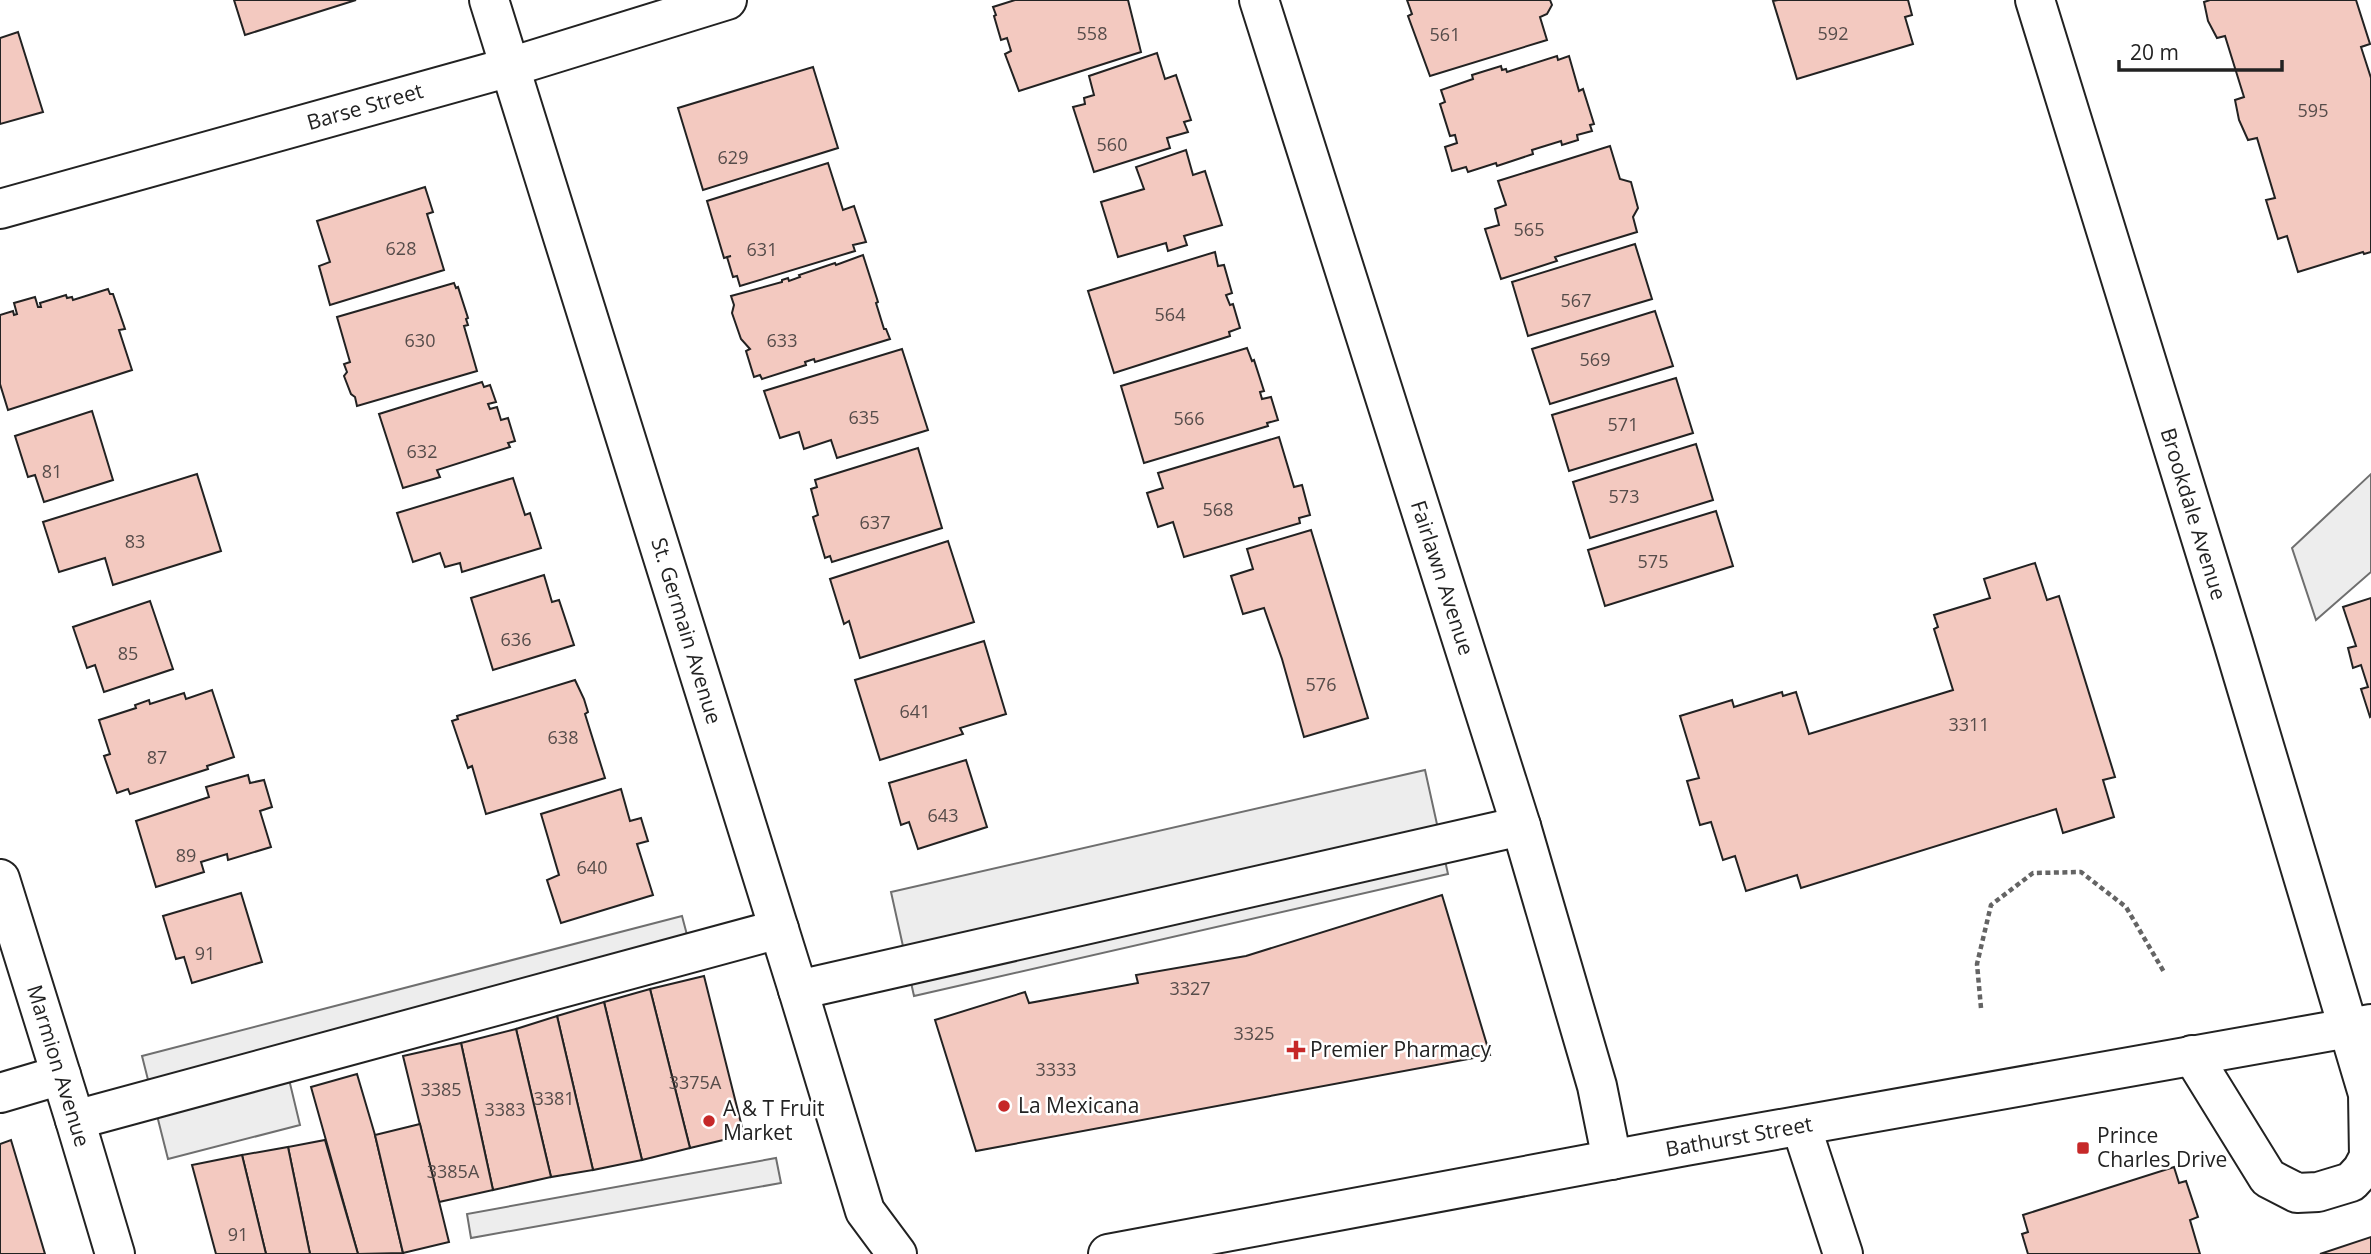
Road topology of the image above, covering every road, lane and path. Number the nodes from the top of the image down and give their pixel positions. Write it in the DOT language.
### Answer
graph roads {
  1 [pos="489,0"];
  2 [pos="727,0"];
  3 [pos="1259,0"];
  4 [pos="2035,0"];
  5 [pos="510,67"];
  6 [pos="0,209"];
  7 [pos="1521,826"];
  8 [pos="0,878"];
  9 [pos="779,929"];
  10 [pos="2164,972"];
  11 [pos="798,990"];
  12 [pos="1981,1008"];
  13 [pos="2360,1026"];
  14 [pos="2192,1055"];
  15 [pos="61,1075"];
  16 [pos="0,1093"];
  17 [pos="75,1120"];
  18 [pos="1801,1126"];
  19 [pos="1612,1160"];
  20 [pos="114,1254"];
  21 [pos="897,1254"];
  22 [pos="1108,1254"];
  23 [pos="1843,1254"];
  1 -- 5 [label="street, St. Germain Avenue"];
  2 -- 5 [label="street, Barse Street"];
  3 -- 7 [label="street, Fairlawn Avenue"];
  4 -- 13 [label="street, Brookdale Avenue"];
  5 -- 6 [label="street, Barse Street"];
  5 -- 9 [label="street, St. Germain Avenue"];
  7 -- 11 [label="street"];
  7 -- 19 [label="street, Fairlawn Avenue"];
  8 -- 15 [label="street, Marmion Avenue"];
  9 -- 11 [label="street, St. Germain Avenue"];
  9 -- 17 [label="street"];
  10 -- 12 [label="path"];
  11 -- 21 [label="street, St. Germain Avenue"];
  13 -- 14 [label="street, Bathurst Street"];
  13 -- 14 [label="street, Brookdale Avenue"];
  14 -- 18 [label="street, Bathurst Street"];
  15 -- 16 [label="street"];
  15 -- 17 [label="street, Marmion Avenue"];
  17 -- 20 [label="street, Marmion Avenue"];
  18 -- 19 [label="street, Bathurst Street"];
  18 -- 23 [label="street"];
  19 -- 22 [label="street, Bathurst Street"];
}
